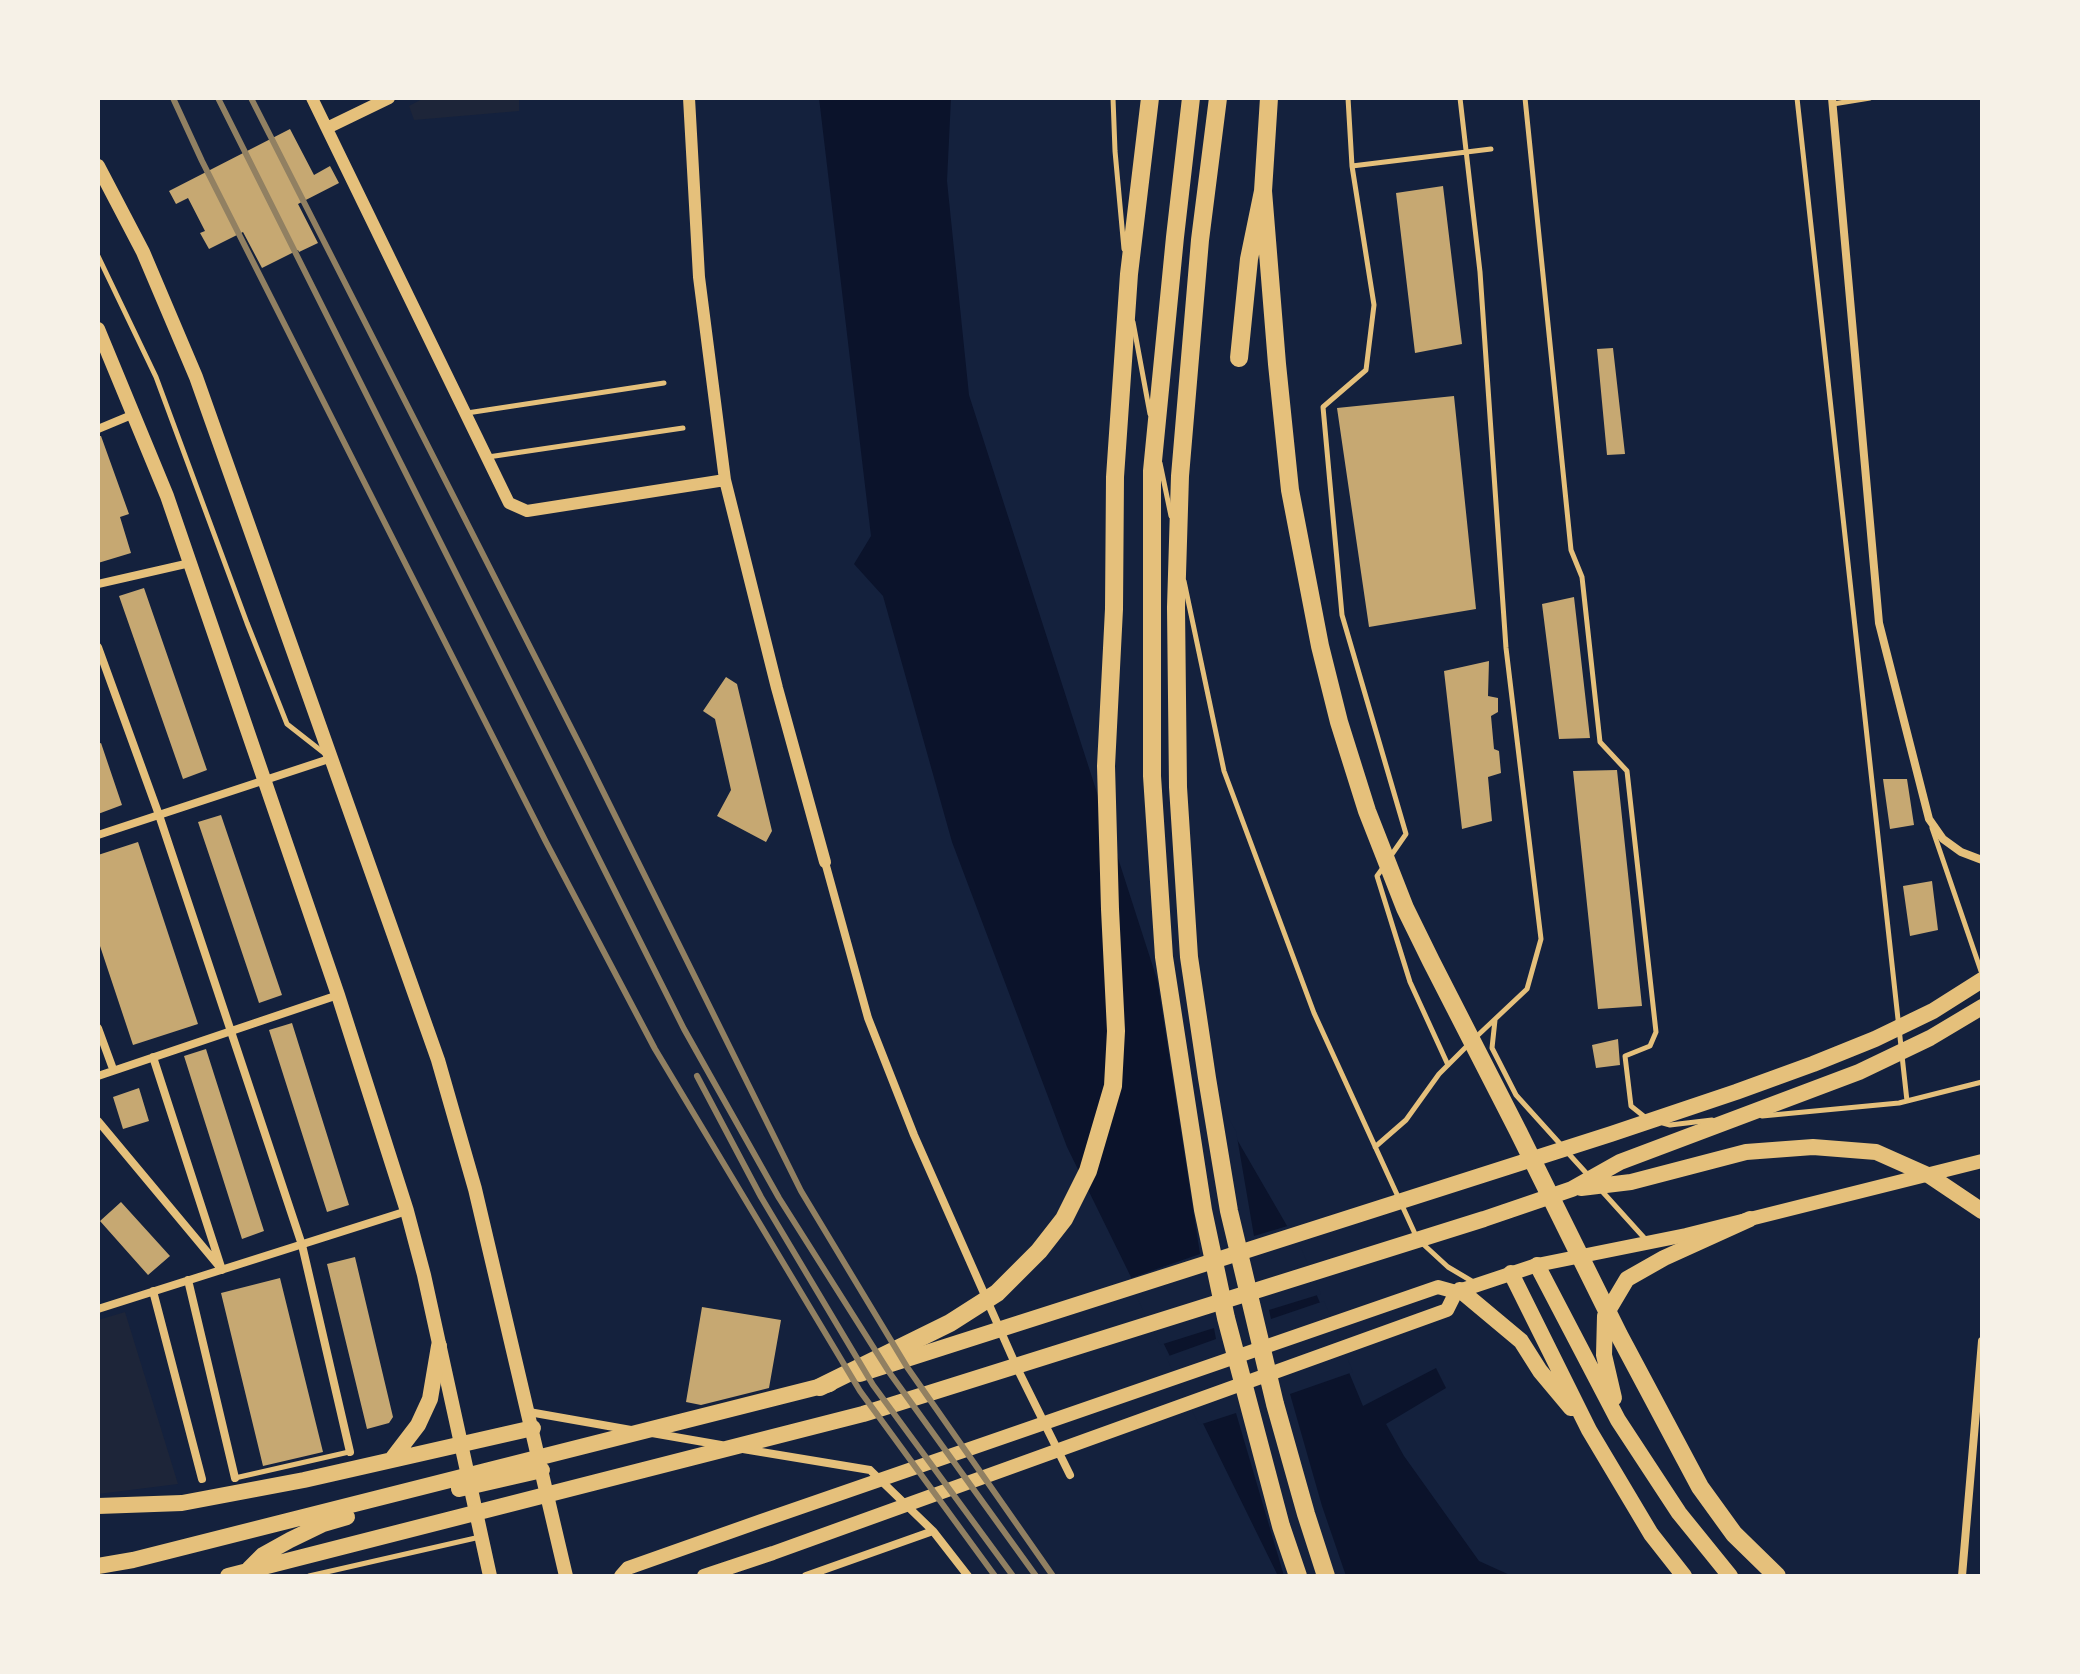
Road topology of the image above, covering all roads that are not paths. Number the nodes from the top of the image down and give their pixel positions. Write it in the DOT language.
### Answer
graph roads {
  1 [pos="312,98"];
  2 [pos="389,98"];
  3 [pos="689,98"];
  4 [pos="1113,98"];
  5 [pos="1150,98"];
  6 [pos="1191,98"];
  7 [pos="1218,98"];
  8 [pos="1269,98"];
  9 [pos="1348,98"];
  10 [pos="1460,98"];
  11 [pos="1525,98"];
  12 [pos="1797,98"];
  13 [pos="1870,98"];
  14 [pos="1832,101"];
  15 [pos="327,128"];
  16 [pos="1491,149"];
  17 [pos="1465,152"];
  18 [pos="1352,166"];
  19 [pos="99,171"];
  20 [pos="1263,191"];
  21 [pos="98,256"];
  22 [pos="98,329"];
  23 [pos="1239,358"];
  24 [pos="664,383"];
  25 [pos="134,413"];
  26 [pos="466,413"];
  27 [pos="683,428"];
  28 [pos="98,429"];
  29 [pos="487,457"];
  30 [pos="725,480"];
  31 [pos="190,563"];
  32 [pos="98,584"];
  33 [pos="98,647"];
  34 [pos="332,758"];
  35 [pos="265,780"];
  36 [pos="159,815"];
  37 [pos="1929,819"];
  38 [pos="98,835"];
  39 [pos="1982,860"];
  40 [pos="825,862"];
  41 [pos="1982,977"];
  42 [pos="338,995"];
  43 [pos="1982,1007"];
  44 [pos="1495,1020"];
  45 [pos="98,1028"];
  46 [pos="230,1031"];
  47 [pos="153,1057"];
  48 [pos="1448,1065"];
  49 [pos="113,1069"];
  50 [pos="98,1076"];
  51 [pos="1982,1082"];
  52 [pos="1907,1101"];
  53 [pos="98,1121"];
  54 [pos="1375,1147"];
  55 [pos="1982,1161"];
  56 [pos="1572,1189"];
  57 [pos="407,1211"];
  58 [pos="1982,1211"];
  59 [pos="1750,1219"];
  60 [pos="1648,1241"];
  61 [pos="302,1245"];
  62 [pos="1537,1265"];
  63 [pos="222,1270"];
  64 [pos="1511,1273"];
  65 [pos="188,1280"];
  66 [pos="1478,1285"];
  67 [pos="153,1291"];
  68 [pos="1458,1291"];
  69 [pos="98,1309"];
  70 [pos="1982,1341"];
  71 [pos="439,1346"];
  72 [pos="820,1387"];
  73 [pos="531,1420"];
  74 [pos="1618,1420"];
  75 [pos="1589,1430"];
  76 [pos="461,1444"];
  77 [pos="350,1452"];
  78 [pos="392,1459"];
  79 [pos="542,1470"];
  80 [pos="1070,1475"];
  81 [pos="235,1478"];
  82 [pos="202,1479"];
  83 [pos="470,1486"];
  84 [pos="98,1506"];
  85 [pos="933,1531"];
  86 [pos="482,1537"];
  87 [pos="98,1566"];
  88 [pos="228,1576"];
  89 [pos="242,1576"];
  90 [pos="309,1576"];
  91 [pos="490,1576"];
  92 [pos="566,1576"];
  93 [pos="621,1576"];
  94 [pos="704,1576"];
  95 [pos="806,1576"];
  96 [pos="968,1576"];
  97 [pos="1298,1576"];
  98 [pos="1326,1576"];
  99 [pos="1684,1576"];
  100 [pos="1730,1576"];
  101 [pos="1777,1576"];
  102 [pos="1962,1576"];
  1 -- 15 [label="street"];
  2 -- 15 [label="street"];
  3 -- 30 [label="street"];
  4 -- 54 [label="lane"];
  5 -- 72 [label="highway"];
  6 -- 97 [label="highway"];
  7 -- 98 [label="highway"];
  8 -- 20 [label="highway"];
  9 -- 18 [label="lane"];
  10 -- 17 [label="lane"];
  11 -- 52 [label="lane"];
  12 -- 52 [label="lane"];
  13 -- 14 [label="lane"];
  14 -- 37 [label="street"];
  15 -- 26 [label="street"];
  16 -- 17 [label="lane"];
  17 -- 18 [label="lane"];
  17 -- 44 [label="lane"];
  18 -- 48 [label="lane"];
  19 -- 34 [label="main road"];
  20 -- 23 [label="highway"];
  20 -- 101 [label="highway"];
  21 -- 34 [label="lane"];
  22 -- 25 [label="main road"];
  24 -- 26 [label="lane"];
  25 -- 28 [label="street"];
  25 -- 31 [label="main road"];
  26 -- 29 [label="street"];
  27 -- 29 [label="lane"];
  29 -- 30 [label="street"];
  30 -- 40 [label="street"];
  31 -- 32 [label="street"];
  31 -- 35 [label="main road"];
  33 -- 36 [label="street"];
  34 -- 35 [label="street"];
  34 -- 73 [label="main road"];
  35 -- 36 [label="street"];
  35 -- 42 [label="main road"];
  36 -- 38 [label="street"];
  36 -- 46 [label="street"];
  37 -- 39 [label="street"];
  37 -- 41 [label="lane"];
  40 -- 80 [label="street"];
  41 -- 72 [label="highway"];
  42 -- 46 [label="street"];
  42 -- 57 [label="main road"];
  43 -- 56 [label="highway"];
  44 -- 48 [label="lane"];
  44 -- 60 [label="lane"];
  45 -- 49 [label="street"];
  46 -- 47 [label="street"];
  46 -- 61 [label="street"];
  47 -- 49 [label="street"];
  47 -- 63 [label="street"];
  48 -- 54 [label="lane"];
  49 -- 50 [label="street"];
  51 -- 52 [label="lane"];
  53 -- 63 [label="street"];
  54 -- 66 [label="lane"];
  55 -- 59 [label="main road"];
  56 -- 58 [label="highway"];
  56 -- 88 [label="highway"];
  57 -- 61 [label="street"];
  57 -- 71 [label="main road"];
  59 -- 60 [label="main road"];
  59 -- 74 [label="highway"];
  60 -- 62 [label="main road"];
  61 -- 63 [label="street"];
  61 -- 77 [label="street"];
  62 -- 64 [label="main road"];
  62 -- 74 [label="highway"];
  63 -- 65 [label="street"];
  64 -- 66 [label="main road"];
  64 -- 75 [label="highway"];
  65 -- 67 [label="street"];
  65 -- 81 [label="street"];
  66 -- 68 [label="main road"];
  67 -- 69 [label="street"];
  67 -- 82 [label="street"];
  68 -- 75 [label="highway"];
  68 -- 93 [label="main road"];
  68 -- 94 [label="main road"];
  70 -- 102 [label="street"];
  71 -- 76 [label="main road"];
  71 -- 78 [label="highway"];
  72 -- 87 [label="highway"];
  73 -- 76 [label="highway"];
  73 -- 79 [label="main road"];
  73 -- 85 [label="street"];
  74 -- 100 [label="highway"];
  75 -- 99 [label="highway"];
  76 -- 78 [label="highway"];
  76 -- 83 [label="main road"];
  77 -- 81 [label="lane"];
  78 -- 84 [label="highway"];
  79 -- 83 [label="highway"];
  79 -- 92 [label="main road"];
  83 -- 86 [label="main road"];
  83 -- 89 [label="highway"];
  85 -- 95 [label="street"];
  85 -- 96 [label="street"];
  86 -- 90 [label="lane"];
  86 -- 91 [label="main road"];
}
